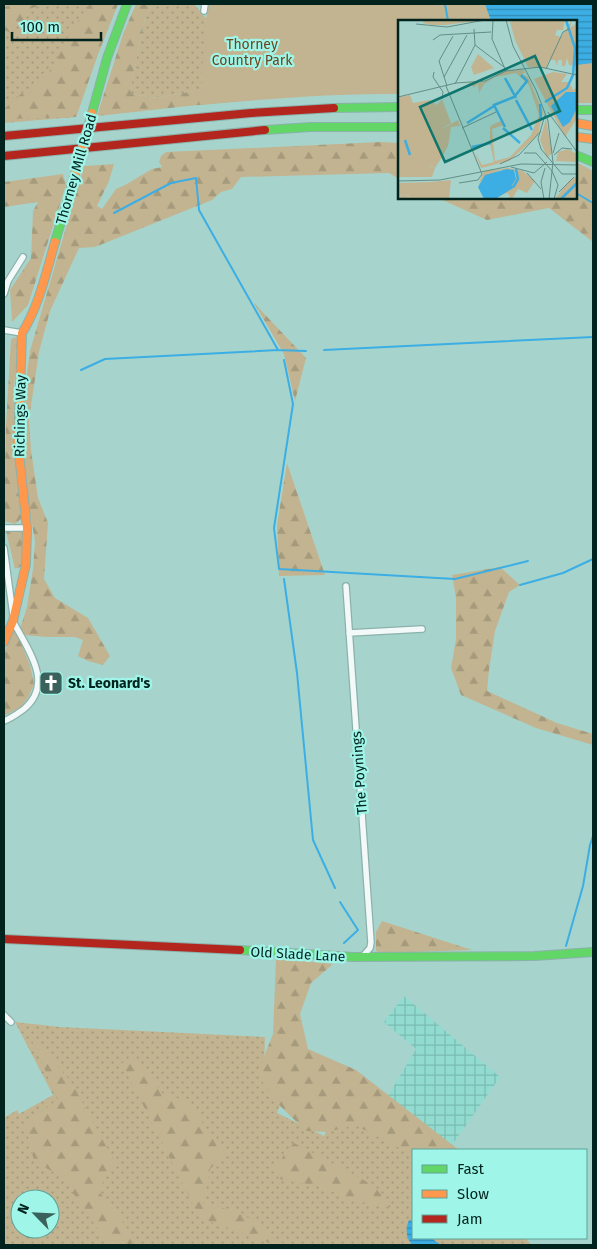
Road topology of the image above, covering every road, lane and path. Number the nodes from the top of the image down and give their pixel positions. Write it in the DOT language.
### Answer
graph roads {
  1 [pos="127,4"];
  2 [pos="206,4"];
  3 [pos="204,11"];
  4 [pos="398,107"];
  5 [pos="577,110"];
  6 [pos="593,110"];
  7 [pos="577,123"];
  8 [pos="593,126"];
  9 [pos="398,128"];
  10 [pos="4,136"];
  11 [pos="577,137"];
  12 [pos="593,139"];
  13 [pos="577,155"];
  14 [pos="4,156"];
  15 [pos="593,162"];
  16 [pos="23,257"];
  17 [pos="4,294"];
  18 [pos="4,330"];
  19 [pos="22,333"];
  20 [pos="4,528"];
  21 [pos="27,528"];
  22 [pos="4,548"];
  23 [pos="346,586"];
  24 [pos="13,620"];
  25 [pos="422,629"];
  26 [pos="349,633"];
  27 [pos="4,642"];
  28 [pos="4,721"];
  29 [pos="4,940"];
  30 [pos="593,952"];
  31 [pos="363,956"];
  32 [pos="4,1015"];
  33 [pos="11,1022"];
  1 -- 19 [label="main road, Thorney Mill Road, bridge"];
  2 -- 3 [label="street"];
  4 -- 10 [label="main road"];
  5 -- 6 [label="main road"];
  7 -- 8 [label="main road"];
  9 -- 14 [label="main road"];
  11 -- 12 [label="main road"];
  13 -- 15 [label="main road"];
  16 -- 17 [label="street"];
  18 -- 19 [label="street"];
  19 -- 21 [label="main road, Richings Way"];
  20 -- 21 [label="street"];
  21 -- 24 [label="main road, Richings Way"];
  22 -- 24 [label="street"];
  23 -- 26 [label="street, The Poynings"];
  24 -- 27 [label="main road, Richings Way"];
  24 -- 28 [label="street"];
  25 -- 26 [label="street"];
  26 -- 31 [label="street, The Poynings"];
  29 -- 31 [label="main road, Old Slade Lane"];
  30 -- 31 [label="main road, Old Slade Lane"];
  32 -- 33 [label="street"];
}
